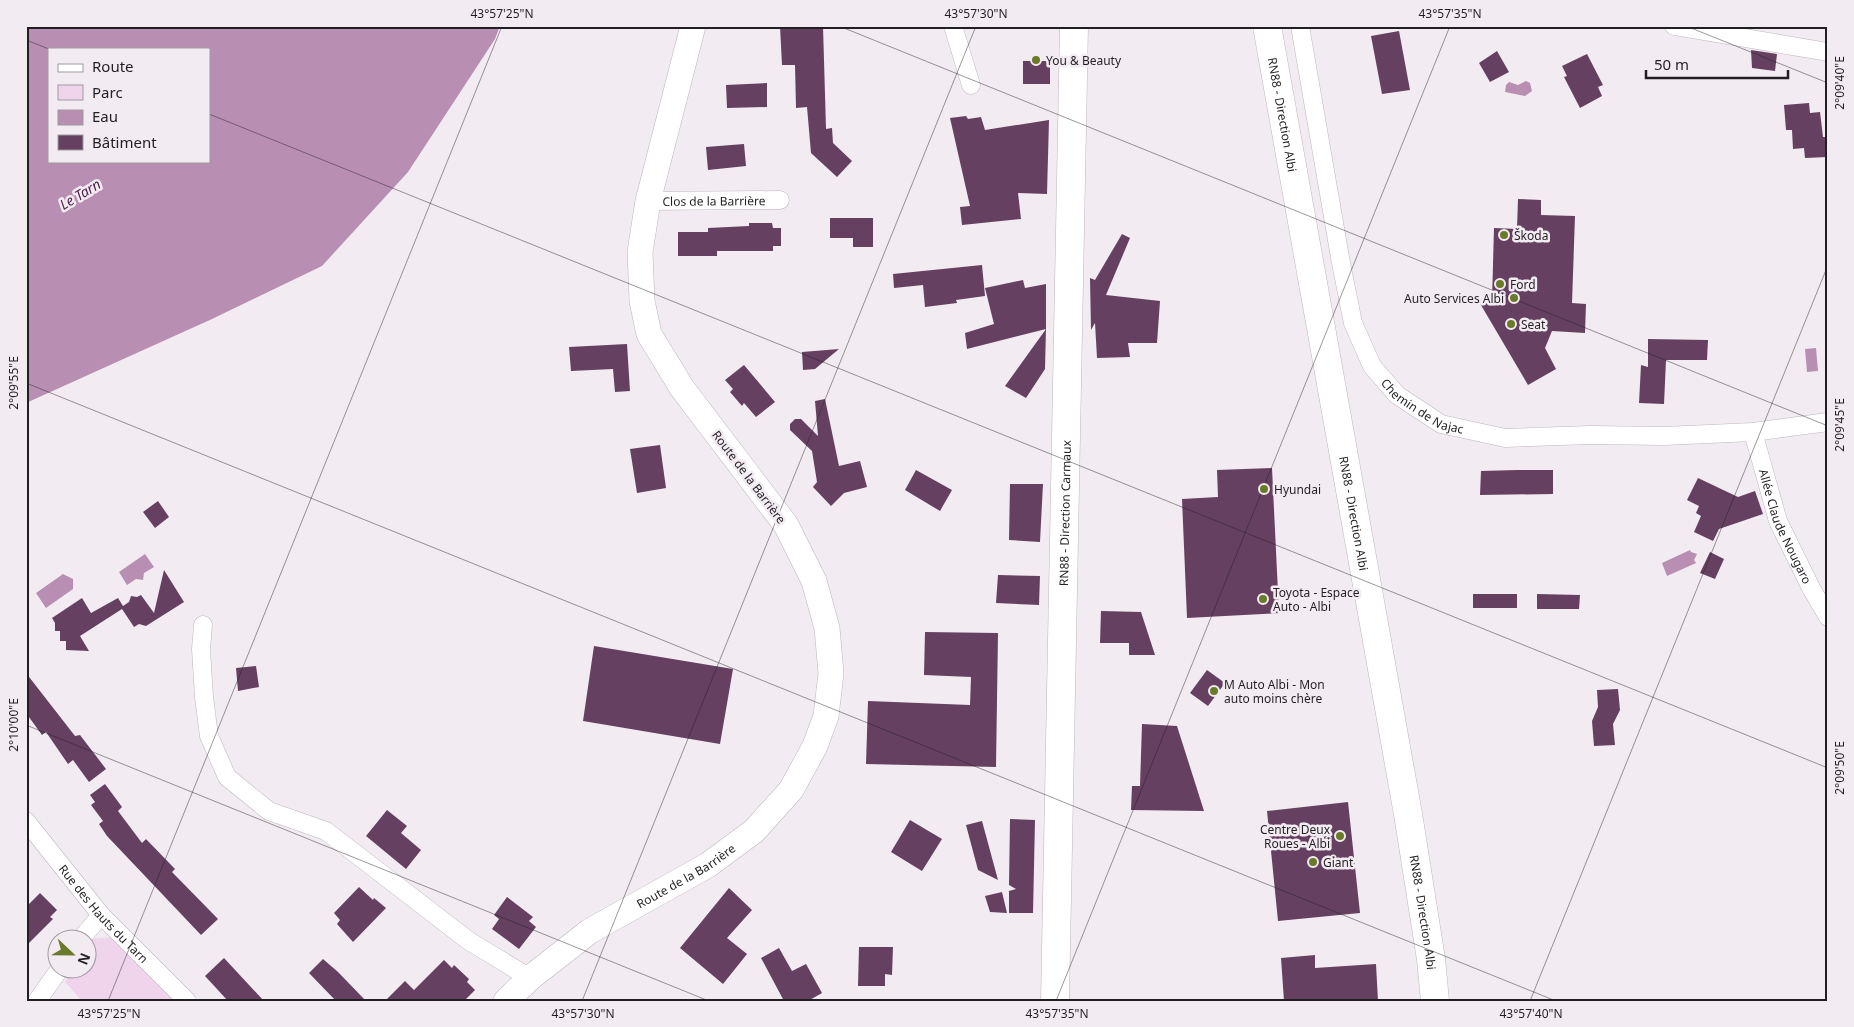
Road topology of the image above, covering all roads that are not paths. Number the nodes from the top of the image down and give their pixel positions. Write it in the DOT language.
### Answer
graph roads {
  1 [pos="694,26"];
  2 [pos="953,26"];
  3 [pos="1074,26"];
  4 [pos="1267,26"];
  5 [pos="1300,26"];
  6 [pos="1674,26"];
  7 [pos="1828,52"];
  8 [pos="971,85"];
  9 [pos="780,200"];
  10 [pos="648,201"];
  11 [pos="1828,422"];
  12 [pos="1753,432"];
  13 [pos="1827,614"];
  14 [pos="203,625"];
  15 [pos="26,821"];
  16 [pos="101,915"];
  17 [pos="88,930"];
  18 [pos="530,978"];
  19 [pos="52,980"];
  20 [pos="37,1001"];
  21 [pos="187,1001"];
  22 [pos="506,1001"];
  23 [pos="1055,1001"];
  24 [pos="1435,1001"];
  1 -- 10 [label="street, Route de la Barrière"];
  2 -- 8 [label="street"];
  3 -- 23 [label="main road, RN88 - Direction Carmaux"];
  4 -- 24 [label="main road, RN88 - Direction Albi"];
  5 -- 12 [label="street, Chemin de Najac"];
  6 -- 7 [label="street"];
  9 -- 10 [label="street, Clos de la Barrière"];
  10 -- 18 [label="street, Route de la Barrière"];
  11 -- 12 [label="street, Chemin de Najac"];
  12 -- 13 [label="street, Allée Claude Nougaro"];
  14 -- 18 [label="street"];
  15 -- 16 [label="street, Rue des Hauts du Tarn"];
  16 -- 17 [label="street"];
  16 -- 21 [label="street, Rue des Hauts du Tarn"];
  18 -- 22 [label="street, Route de la Barrière"];
  19 -- 20 [label="street"];
}
